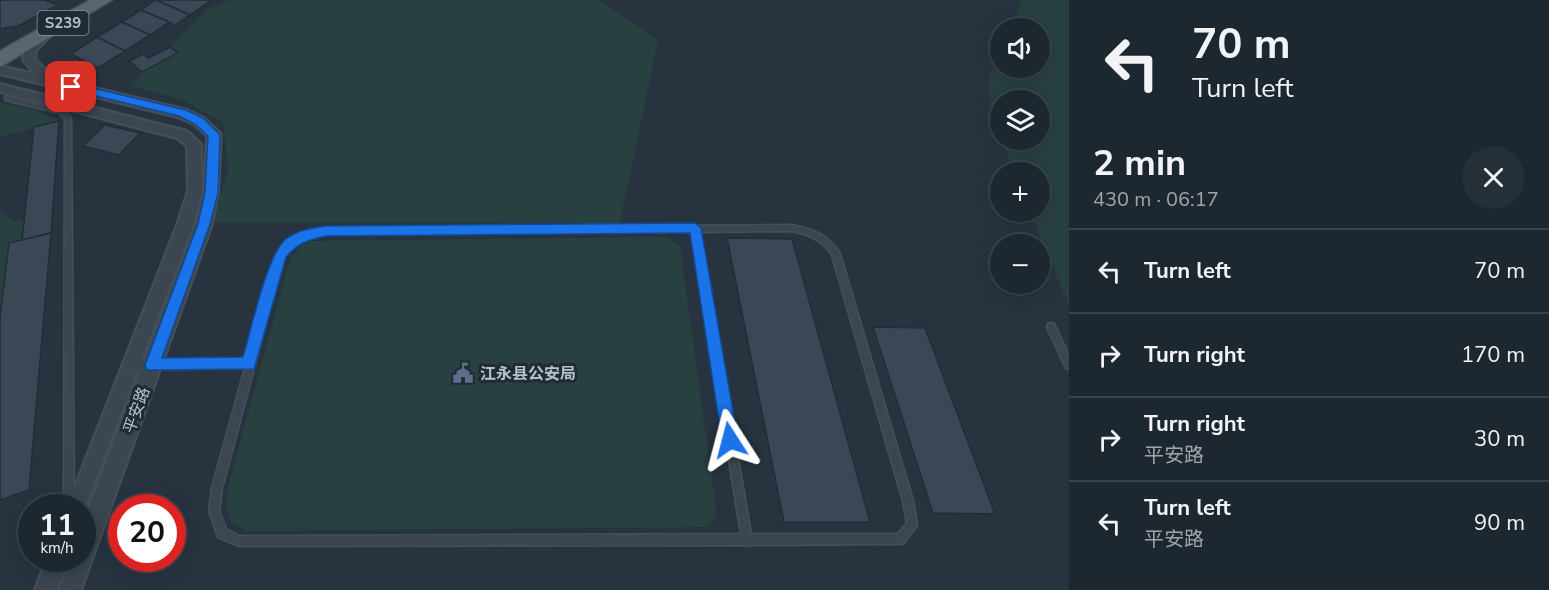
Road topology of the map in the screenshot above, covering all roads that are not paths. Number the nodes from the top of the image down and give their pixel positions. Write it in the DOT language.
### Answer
graph roads {
  1 [pos="104,0"];
  2 [pos="48,33"];
  3 [pos="24,47"];
  4 [pos="0,50"];
  5 [pos="0,61"];
  6 [pos="0,70"];
  7 [pos="48,81"];
  8 [pos="2,95"];
  9 [pos="695,228"];
  10 [pos="1052,327"];
  11 [pos="249,364"];
  12 [pos="152,365"];
  13 [pos="1069,365"];
  14 [pos="132,366"];
  15 [pos="69,494"];
  16 [pos="82,494"];
  17 [pos="96,519"];
  18 [pos="747,541"];
  19 [pos="53,572"];
  20 [pos="76,572"];
  21 [pos="46,589"];
  22 [pos="70,589"];
  1 -- 2 [label="main road, S239"];
  2 -- 3 [label="main road, S239"];
  2 -- 7 [label="street"];
  3 -- 4 [label="street"];
  3 -- 5 [label="main road, S239"];
  6 -- 7 [label="street, 平安路"];
  7 -- 12 [label="street, 平安路"];
  8 -- 14 [label="street, 平安路"];
  8 -- 15 [label="lane"];
  9 -- 11 [label="lane"];
  9 -- 18 [label="lane"];
  9 -- 18 [label="lane"];
  10 -- 13 [label="lane"];
  11 -- 12 [label="lane"];
  11 -- 18 [label="lane"];
  12 -- 14 [label="lane"];
  12 -- 17 [label="street, 平安路"];
  14 -- 16 [label="street, 平安路"];
  19 -- 21 [label="street"];
  20 -- 22 [label="street, 平安路"];
  21 -- 22 [label="street"];
}
